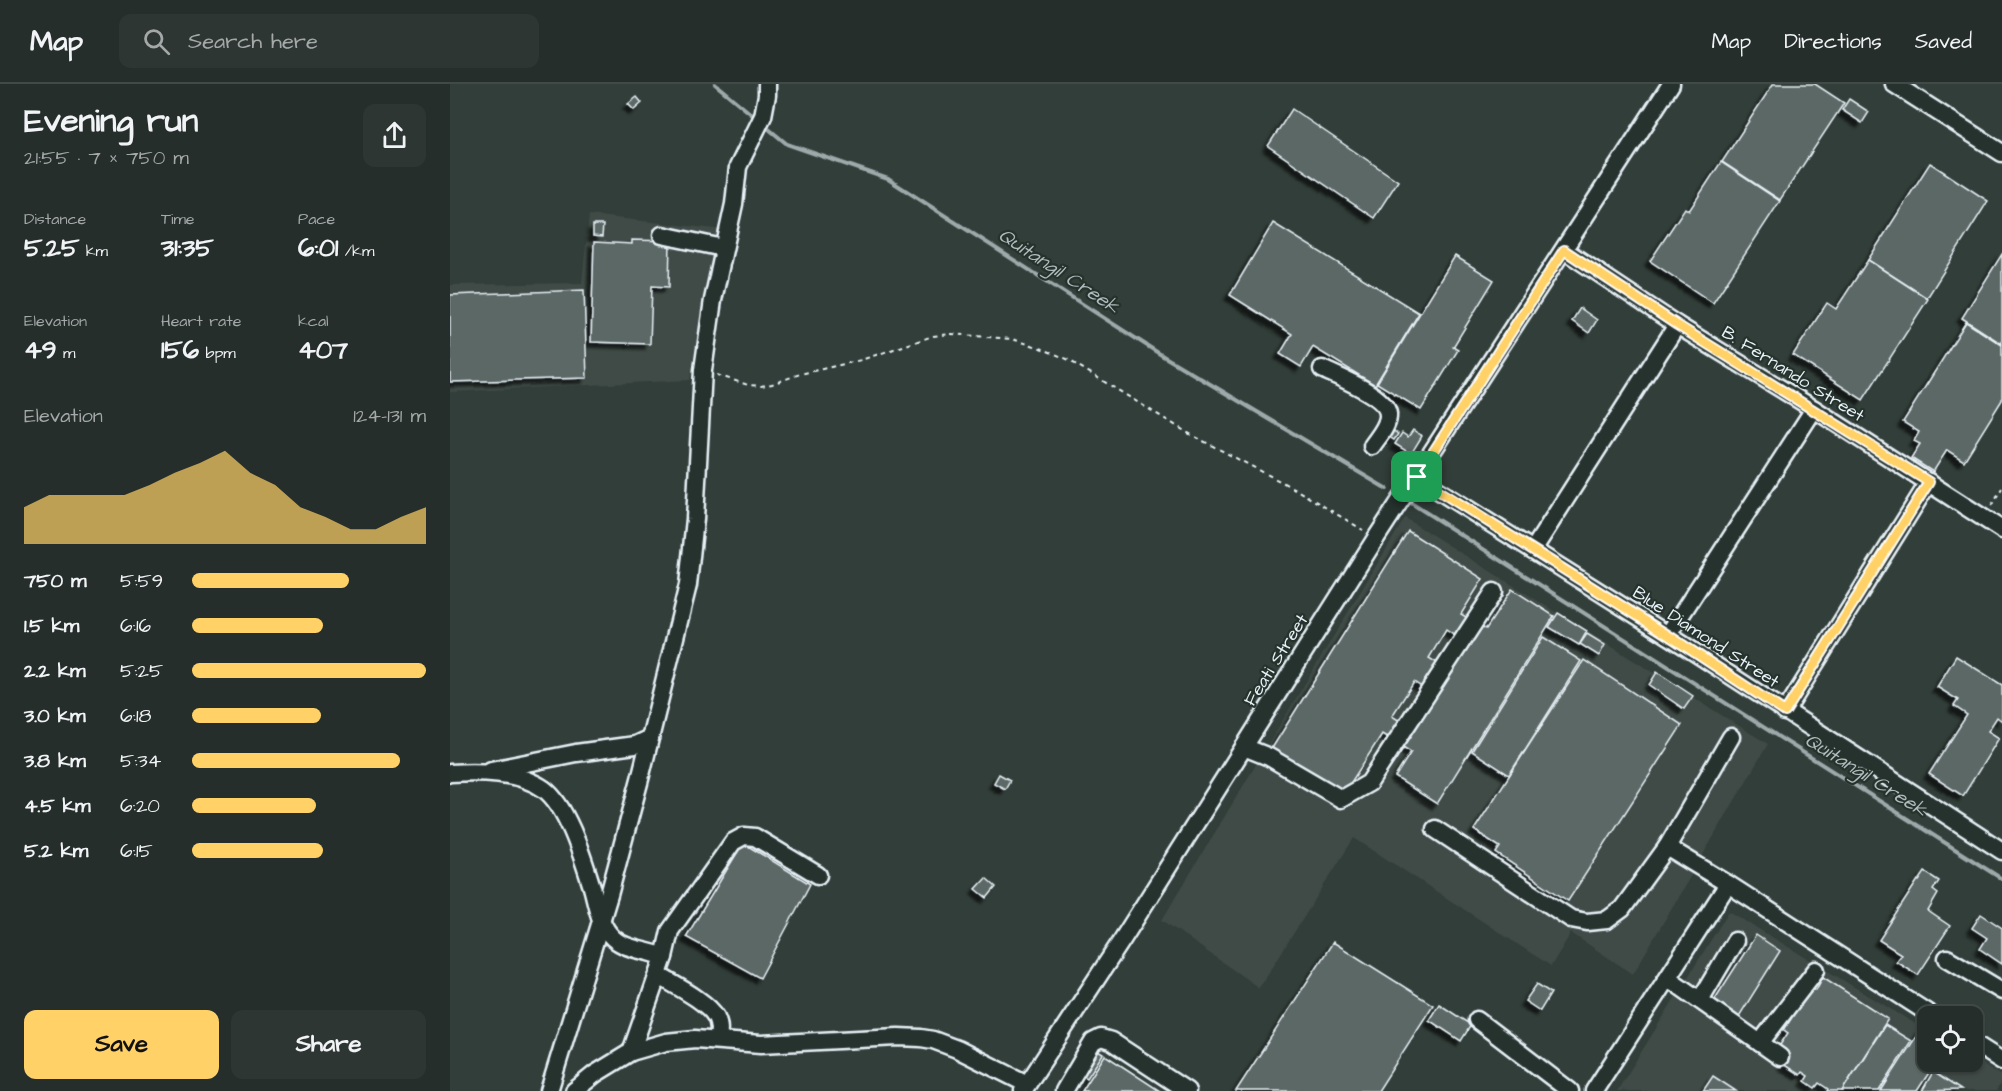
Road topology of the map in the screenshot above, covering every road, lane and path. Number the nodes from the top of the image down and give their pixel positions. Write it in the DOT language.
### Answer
graph roads {
  1 [pos="767,84"];
  2 [pos="1671,84"];
  3 [pos="1894,84"];
  4 [pos="2002,153"];
  5 [pos="662,235"];
  6 [pos="723,248"];
  7 [pos="1564,250"];
  8 [pos="1677,325"];
  9 [pos="1322,369"];
  10 [pos="703,370"];
  11 [pos="1814,409"];
  12 [pos="1372,446"];
  13 [pos="1417,477"];
  14 [pos="1929,482"];
  15 [pos="2002,488"];
  16 [pos="1983,518"];
  17 [pos="2002,530"];
  18 [pos="1376,538"];
  19 [pos="1533,550"];
  20 [pos="1494,592"];
  21 [pos="1668,635"];
  22 [pos="1785,712"];
  23 [pos="1731,737"];
  24 [pos="650,738"];
  25 [pos="1245,747"];
  26 [pos="484,771"];
  27 [pos="450,773"];
  28 [pos="1435,829"];
  29 [pos="1666,847"];
  30 [pos="2002,851"];
  31 [pos="818,875"];
  32 [pos="1728,884"];
  33 [pos="602,921"];
  34 [pos="1736,941"];
  35 [pos="664,957"];
  36 [pos="1947,958"];
  37 [pos="1816,970"];
  38 [pos="658,975"];
  39 [pos="1668,978"];
  40 [pos="2002,991"];
  41 [pos="1700,1000"];
  42 [pos="1917,1006"];
  43 [pos="1477,1020"];
  44 [pos="718,1040"];
  45 [pos="1760,1043"];
  46 [pos="1983,1049"];
  47 [pos="631,1052"];
  48 [pos="1780,1058"];
  49 [pos="2002,1061"];
  50 [pos="1025,1087"];
  51 [pos="549,1091"];
  52 [pos="574,1091"];
  53 [pos="1064,1091"];
  54 [pos="1187,1091"];
  55 [pos="1570,1091"];
  56 [pos="1594,1091"];
  1 -- 6 [label="street"];
  2 -- 7 [label="street, Feati Street"];
  3 -- 4 [label="street"];
  5 -- 6 [label="street"];
  6 -- 10 [label="street"];
  7 -- 8 [label="street, B. Fernando Street"];
  7 -- 13 [label="street, Feati Street"];
  8 -- 11 [label="street, B. Fernando Street"];
  8 -- 19 [label="street"];
  9 -- 12 [label="street"];
  10 -- 18 [label="path"];
  10 -- 24 [label="street"];
  11 -- 14 [label="street, B. Fernando Street"];
  11 -- 21 [label="street"];
  13 -- 18 [label="street, Feati Street"];
  13 -- 19 [label="street, Blue Diamond Street"];
  14 -- 16 [label="street, B. Fernando Street"];
  14 -- 22 [label="street"];
  15 -- 16 [label="path"];
  16 -- 17 [label="street, B. Fernando Street"];
  18 -- 25 [label="street, Feati Street"];
  19 -- 21 [label="street, Blue Diamond Street"];
  20 -- 25 [label="street"];
  21 -- 22 [label="street, Blue Diamond Street"];
  22 -- 30 [label="street, Blue Diamond Street"];
  23 -- 29 [label="street"];
  24 -- 26 [label="street"];
  24 -- 33 [label="street"];
  25 -- 50 [label="street, Feati Street"];
  26 -- 27 [label="street"];
  26 -- 33 [label="street"];
  28 -- 29 [label="street"];
  29 -- 32 [label="street"];
  31 -- 35 [label="street"];
  32 -- 39 [label="street"];
  32 -- 42 [label="street"];
  33 -- 35 [label="street"];
  33 -- 51 [label="street"];
  34 -- 41 [label="street"];
  35 -- 38 [label="street"];
  36 -- 40 [label="street"];
  37 -- 45 [label="street"];
  38 -- 44 [label="street"];
  38 -- 47 [label="street"];
  39 -- 41 [label="street"];
  39 -- 56 [label="street"];
  41 -- 45 [label="street"];
  43 -- 55 [label="street"];
  44 -- 47 [label="street"];
  44 -- 50 [label="street"];
  45 -- 48 [label="street"];
  46 -- 49 [label="street"];
  47 -- 52 [label="street"];
  53 -- 54 [label="street"];
}
